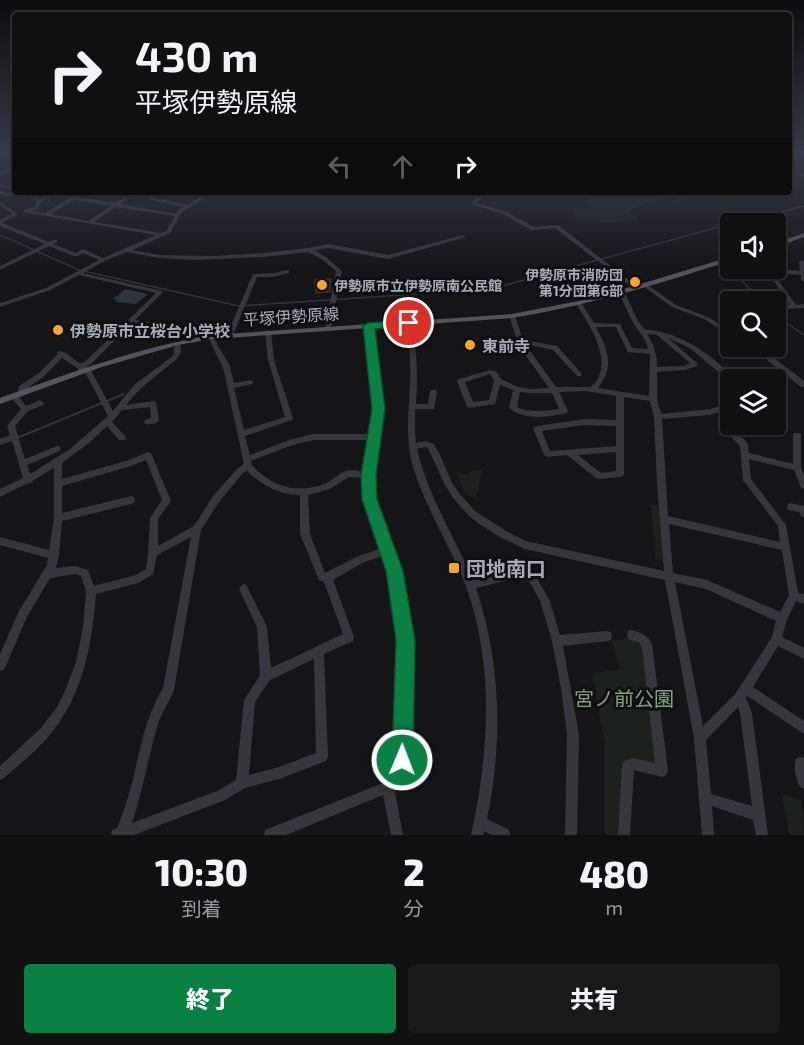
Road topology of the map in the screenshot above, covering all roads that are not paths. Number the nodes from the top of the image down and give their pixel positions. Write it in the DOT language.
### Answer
graph roads {
  1 [pos="27,195"];
  2 [pos="55,195"];
  3 [pos="78,195"];
  4 [pos="121,195"];
  5 [pos="147,195"];
  6 [pos="207,195"];
  7 [pos="486,195"];
  8 [pos="128,196"];
  9 [pos="74,198"];
  10 [pos="39,202"];
  11 [pos="0,203"];
  12 [pos="116,205"];
  13 [pos="186,206"];
  14 [pos="26,211"];
  15 [pos="16,214"];
  16 [pos="46,215"];
  17 [pos="176,215"];
  18 [pos="90,222"];
  19 [pos="0,223"];
  20 [pos="162,235"];
  21 [pos="804,235"];
  22 [pos="463,237"];
  23 [pos="786,241"];
  24 [pos="52,242"];
  25 [pos="126,250"];
  26 [pos="309,250"];
  27 [pos="103,260"];
  28 [pos="720,262"];
  29 [pos="802,262"];
  30 [pos="0,268"];
  31 [pos="287,272"];
  32 [pos="786,272"];
  33 [pos="77,273"];
  34 [pos="802,273"];
  35 [pos="774,279"];
  36 [pos="804,280"];
  37 [pos="645,285"];
  38 [pos="636,288"];
  39 [pos="622,293"];
  40 [pos="0,305"];
  41 [pos="580,305"];
  42 [pos="794,306"];
  43 [pos="804,306"];
  44 [pos="786,307"];
  45 [pos="512,316"];
  46 [pos="130,321"];
  47 [pos="409,323"];
  48 [pos="592,325"];
  49 [pos="719,325"];
  50 [pos="368,326"];
  51 [pos="328,328"];
  52 [pos="642,331"];
  53 [pos="268,332"];
  54 [pos="658,333"];
  55 [pos="230,334"];
  56 [pos="212,337"];
  57 [pos="199,339"];
  58 [pos="520,341"];
  59 [pos="178,343"];
  60 [pos="653,352"];
  61 [pos="768,357"];
  62 [pos="83,369"];
  63 [pos="654,370"];
  64 [pos="720,370"];
  65 [pos="804,373"];
  66 [pos="568,374"];
  67 [pos="792,375"];
  68 [pos="498,381"];
  69 [pos="250,382"];
  70 [pos="804,385"];
  71 [pos="231,386"];
  72 [pos="517,389"];
  73 [pos="554,390"];
  74 [pos="593,390"];
  75 [pos="433,392"];
  76 [pos="18,394"];
  77 [pos="620,394"];
  78 [pos="653,399"];
  79 [pos="0,401"];
  80 [pos="40,403"];
  81 [pos="412,406"];
  82 [pos="120,408"];
  83 [pos="25,409"];
  84 [pos="720,409"];
  85 [pos="658,417"];
  86 [pos="110,419"];
  87 [pos="154,421"];
  88 [pos="620,423"];
  89 [pos="12,425"];
  90 [pos="0,429"];
  91 [pos="241,434"];
  92 [pos="796,435"];
  93 [pos="13,437"];
  94 [pos="375,437"];
  95 [pos="735,437"];
  96 [pos="122,438"];
  97 [pos="0,442"];
  98 [pos="412,447"];
  99 [pos="57,449"];
  100 [pos="620,449"];
  101 [pos="569,452"];
  102 [pos="745,455"];
  103 [pos="248,462"];
  104 [pos="58,463"];
  105 [pos="22,464"];
  106 [pos="797,468"];
  107 [pos="369,475"];
  108 [pos="28,481"];
  109 [pos="59,483"];
  110 [pos="804,486"];
  111 [pos="304,492"];
  112 [pos="0,493"];
  113 [pos="132,500"];
  114 [pos="791,507"];
  115 [pos="804,510"];
  116 [pos="58,518"];
  117 [pos="664,519"];
  118 [pos="197,529"];
  119 [pos="0,541"];
  120 [pos="786,547"];
  121 [pos="387,550"];
  122 [pos="153,553"];
  123 [pos="54,555"];
  124 [pos="48,574"];
  125 [pos="327,578"];
  126 [pos="669,578"];
  127 [pos="471,585"];
  128 [pos="244,589"];
  129 [pos="91,591"];
  130 [pos="799,598"];
  131 [pos="782,618"];
  132 [pos="632,635"];
  133 [pos="607,636"];
  134 [pos="776,639"];
  135 [pos="557,641"];
  136 [pos="320,651"];
  137 [pos="804,654"];
  138 [pos="0,666"];
  139 [pos="266,676"];
  140 [pos="743,692"];
  141 [pos="804,728"];
  142 [pos="700,738"];
  143 [pos="402,760"];
  144 [pos="804,764"];
  145 [pos="0,774"];
  146 [pos="242,783"];
  147 [pos="804,783"];
  148 [pos="705,798"];
  149 [pos="759,815"];
  150 [pos="478,829"];
  151 [pos="120,834"];
  152 [pos="270,835"];
  153 [pos="397,835"];
  154 [pos="504,835"];
  155 [pos="571,835"];
  156 [pos="624,835"];
  157 [pos="708,835"];
  158 [pos="762,835"];
  1 -- 2 [label="street"];
  2 -- 9 [label="street"];
  3 -- 9 [label="street"];
  4 -- 8 [label="street"];
  5 -- 13 [label="street"];
  6 -- 13 [label="street"];
  7 -- 38 [label="street"];
  8 -- 12 [label="street"];
  9 -- 12 [label="street"];
  9 -- 16 [label="street"];
  10 -- 14 [label="street"];
  11 -- 15 [label="street"];
  12 -- 17 [label="street"];
  12 -- 18 [label="street"];
  13 -- 17 [label="street"];
  14 -- 15 [label="street"];
  14 -- 16 [label="street"];
  15 -- 19 [label="street"];
  16 -- 18 [label="street"];
  17 -- 20 [label="street"];
  18 -- 20 [label="street"];
  19 -- 24 [label="street"];
  20 -- 25 [label="street"];
  21 -- 23 [label="main road"];
  22 -- 26 [label="street"];
  24 -- 27 [label="street"];
  24 -- 30 [label="street"];
  25 -- 26 [label="street"];
  25 -- 27 [label="street"];
  26 -- 51 [label="street"];
  27 -- 33 [label="street"];
  28 -- 37 [label="main road, 平塚伊勢原線"];
  29 -- 34 [label="street"];
  31 -- 55 [label="street"];
  32 -- 34 [label="street"];
  33 -- 40 [label="street"];
  33 -- 46 [label="street"];
  34 -- 36 [label="street"];
  35 -- 42 [label="street"];
  37 -- 38 [label="main road, 平塚伊勢原線"];
  37 -- 49 [label="street"];
  38 -- 39 [label="main road, 平塚伊勢原線"];
  39 -- 41 [label="main road, 平塚伊勢原線"];
  39 -- 52 [label="street"];
  41 -- 45 [label="main road, 平塚伊勢原線"];
  41 -- 48 [label="street"];
  42 -- 43 [label="street"];
  42 -- 44 [label="street"];
  45 -- 47 [label="main road, 平塚伊勢原線"];
  45 -- 58 [label="street"];
  46 -- 57 [label="street"];
  46 -- 62 [label="street"];
  47 -- 50 [label="main road, 平塚伊勢原線"];
  47 -- 81 [label="street"];
  48 -- 60 [label="street"];
  48 -- 74 [label="street"];
  50 -- 51 [label="main road, 平塚伊勢原線"];
  50 -- 94 [label="street"];
  51 -- 53 [label="main road, 平塚伊勢原線"];
  52 -- 54 [label="street"];
  52 -- 60 [label="street"];
  53 -- 55 [label="main road, 平塚伊勢原線"];
  53 -- 91 [label="street"];
  54 -- 63 [label="street"];
  54 -- 64 [label="street"];
  55 -- 56 [label="main road, 平塚伊勢原線"];
  56 -- 57 [label="main road, 平塚伊勢原線"];
  56 -- 71 [label="street"];
  57 -- 59 [label="main road, 平塚伊勢原線"];
  58 -- 66 [label="street"];
  58 -- 73 [label="street"];
  59 -- 62 [label="main road, 平塚伊勢原線"];
  59 -- 82 [label="street"];
  60 -- 63 [label="street"];
  61 -- 67 [label="street"];
  62 -- 76 [label="main road, 平塚伊勢原線"];
  62 -- 76 [label="street"];
  62 -- 86 [label="street"];
  63 -- 78 [label="street"];
  65 -- 67 [label="street"];
  67 -- 70 [label="street"];
  68 -- 68 [label="street"];
  68 -- 72 [label="street"];
  69 -- 71 [label="street"];
  71 -- 91 [label="street"];
  72 -- 73 [label="street"];
  72 -- 73 [label="street"];
  73 -- 74 [label="street"];
  74 -- 77 [label="street"];
  75 -- 81 [label="street"];
  76 -- 79 [label="main road, 平塚伊勢原線"];
  76 -- 83 [label="street"];
  77 -- 78 [label="street"];
  77 -- 88 [label="street"];
  78 -- 85 [label="street"];
  80 -- 83 [label="street"];
  81 -- 98 [label="street"];
  82 -- 86 [label="street"];
  82 -- 87 [label="street"];
  83 -- 89 [label="street"];
  84 -- 85 [label="street"];
  85 -- 117 [label="street"];
  86 -- 96 [label="street"];
  86 -- 104 [label="street"];
  88 -- 100 [label="street"];
  88 -- 101 [label="street"];
  89 -- 90 [label="street"];
  89 -- 93 [label="street"];
  91 -- 103 [label="street"];
  92 -- 106 [label="street"];
  93 -- 97 [label="street"];
  93 -- 105 [label="street"];
  94 -- 103 [label="street"];
  94 -- 107 [label="street"];
  95 -- 102 [label="street"];
  98 -- 126 [label="street"];
  98 -- 127 [label="street"];
  99 -- 105 [label="street"];
  100 -- 101 [label="street"];
  100 -- 101 [label="street"];
  102 -- 106 [label="street"];
  102 -- 120 [label="street"];
  103 -- 111 [label="street"];
  103 -- 118 [label="street"];
  104 -- 108 [label="street"];
  104 -- 109 [label="street"];
  105 -- 108 [label="street"];
  106 -- 110 [label="street"];
  107 -- 111 [label="street"];
  107 -- 121 [label="street"];
  108 -- 112 [label="street"];
  109 -- 116 [label="street"];
  109 -- 122 [label="street"];
  111 -- 125 [label="street"];
  113 -- 116 [label="street"];
  114 -- 115 [label="street"];
  116 -- 123 [label="street"];
  117 -- 120 [label="street"];
  117 -- 126 [label="street"];
  118 -- 122 [label="street"];
  118 -- 151 [label="street"];
  119 -- 123 [label="street"];
  120 -- 130 [label="street"];
  121 -- 125 [label="street"];
  121 -- 143 [label="street"];
  122 -- 129 [label="street"];
  123 -- 124 [label="street"];
  124 -- 129 [label="street"];
  124 -- 138 [label="street"];
  125 -- 136 [label="street"];
  126 -- 131 [label="street"];
  126 -- 142 [label="street"];
  127 -- 135 [label="street"];
  127 -- 150 [label="street"];
  128 -- 139 [label="street"];
  129 -- 145 [label="street"];
  130 -- 131 [label="street"];
  131 -- 134 [label="street"];
  132 -- 156 [label="street"];
  133 -- 135 [label="street"];
  134 -- 137 [label="street"];
  134 -- 140 [label="street"];
  135 -- 155 [label="street"];
  136 -- 139 [label="street"];
  136 -- 146 [label="street"];
  139 -- 146 [label="street"];
  140 -- 141 [label="street"];
  140 -- 142 [label="street"];
  140 -- 149 [label="street"];
  142 -- 148 [label="street"];
  144 -- 147 [label="street"];
  146 -- 151 [label="street"];
  148 -- 149 [label="street"];
  148 -- 157 [label="street"];
  149 -- 158 [label="street"];
  150 -- 154 [label="street"];
  152 -- 153 [label="street"];
}
